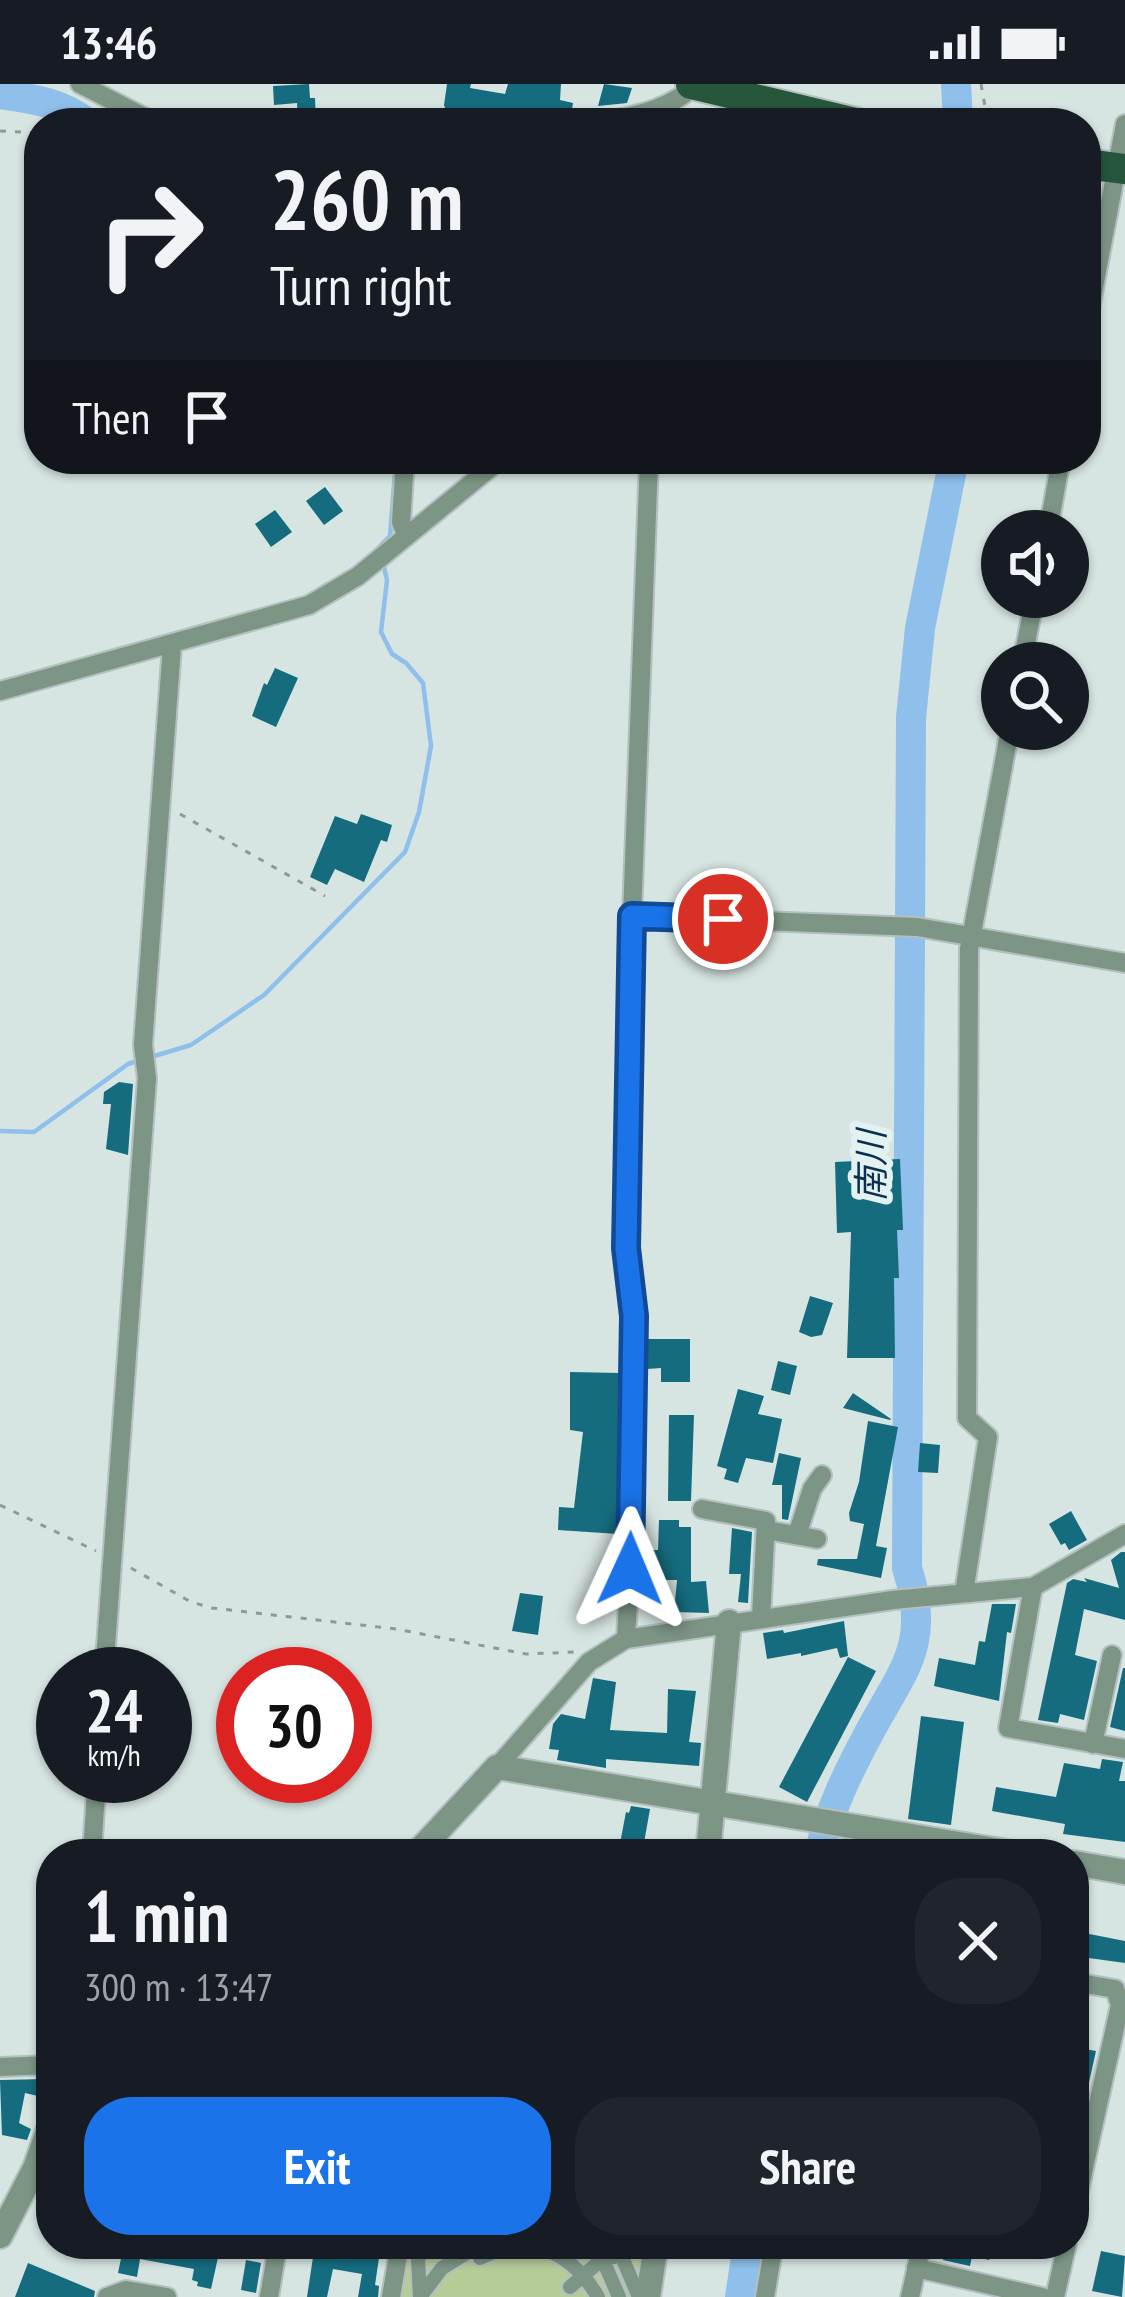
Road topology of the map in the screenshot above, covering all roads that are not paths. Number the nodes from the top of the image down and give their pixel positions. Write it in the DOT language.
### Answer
graph roads {
  1 [pos="80,84"];
  2 [pos="694,84"];
  3 [pos="127,108"];
  4 [pos="654,108"];
  5 [pos="779,108"];
  6 [pos="1125,124"];
  7 [pos="1109,167"];
  8 [pos="1101,223"];
  9 [pos="404,474"];
  10 [pos="483,474"];
  11 [pos="648,474"];
  12 [pos="1058,474"];
  13 [pos="1052,510"];
  14 [pos="407,536"];
  15 [pos="172,645"];
  16 [pos="0,677"];
  17 [pos="26,685"];
  18 [pos="0,691"];
  19 [pos="1006,750"];
  20 [pos="632,916"];
  21 [pos="970,937"];
  22 [pos="1125,963"];
  23 [pos="822,1475"];
  24 [pos="702,1509"];
  25 [pos="766,1530"];
  26 [pos="1125,1534"];
  27 [pos="796,1535"];
  28 [pos="817,1539"];
  29 [pos="1034,1587"];
  30 [pos="957,1594"];
  31 [pos="761,1618"];
  32 [pos="729,1622"];
  33 [pos="626,1639"];
  34 [pos="106,1647"];
  35 [pos="1112,1655"];
  36 [pos="1093,1744"];
  37 [pos="1125,1749"];
  38 [pos="497,1767"];
  39 [pos="712,1802"];
  40 [pos="95,1803"];
  41 [pos="93,1839"];
  42 [pos="430,1839"];
  43 [pos="709,1839"];
  44 [pos="920,1839"];
  45 [pos="1089,1866"];
  46 [pos="1125,1872"];
  47 [pos="1089,1985"];
  48 [pos="36,2066"];
  49 [pos="0,2067"];
  50 [pos="1089,2144"];
  51 [pos="36,2180"];
  52 [pos="0,2236"];
  53 [pos="275,2259"];
  54 [pos="397,2259"];
  55 [pos="418,2259"];
  56 [pos="464,2259"];
  57 [pos="564,2259"];
  58 [pos="604,2259"];
  59 [pos="616,2259"];
  60 [pos="622,2259"];
  61 [pos="652,2259"];
  62 [pos="771,2259"];
  63 [pos="918,2259"];
  64 [pos="1064,2259"];
  65 [pos="916,2268"];
  66 [pos="585,2275"];
  67 [pos="570,2287"];
  68 [pos="106,2297"];
  69 [pos="167,2297"];
  70 [pos="269,2297"];
  71 [pos="391,2297"];
  72 [pos="598,2297"];
  73 [pos="620,2297"];
  74 [pos="643,2297"];
  75 [pos="765,2297"];
  76 [pos="910,2297"];
  77 [pos="1042,2297"];
  78 [pos="1055,2297"];
  1 -- 3 [label="street"];
  2 -- 4 [label="street"];
  2 -- 5 [label="main road"];
  6 -- 7 [label="street"];
  7 -- 8 [label="street"];
  9 -- 14 [label="street"];
  10 -- 14 [label="street"];
  11 -- 20 [label="street"];
  12 -- 13 [label="street"];
  14 -- 15 [label="street"];
  15 -- 17 [label="street"];
  15 -- 34 [label="street"];
  16 -- 17 [label="street"];
  17 -- 18 [label="street"];
  19 -- 21 [label="street"];
  20 -- 21 [label="street"];
  20 -- 33 [label="street"];
  21 -- 22 [label="street"];
  21 -- 30 [label="street"];
  23 -- 27 [label="street"];
  24 -- 25 [label="street"];
  25 -- 27 [label="street"];
  25 -- 31 [label="street"];
  26 -- 29 [label="street"];
  27 -- 28 [label="street"];
  29 -- 30 [label="street"];
  29 -- 36 [label="street"];
  30 -- 31 [label="street"];
  31 -- 32 [label="street"];
  32 -- 33 [label="street"];
  32 -- 39 [label="street"];
  33 -- 38 [label="street"];
  35 -- 36 [label="street"];
  36 -- 37 [label="street"];
  38 -- 39 [label="street"];
  38 -- 42 [label="street"];
  39 -- 43 [label="street"];
  39 -- 44 [label="street"];
  40 -- 41 [label="street"];
  45 -- 46 [label="street"];
  47 -- 50 [label="street"];
  48 -- 49 [label="street"];
  51 -- 52 [label="street"];
  53 -- 70 [label="street"];
  54 -- 71 [label="street"];
  55 -- 56 [label="street"];
  57 -- 66 [label="street"];
  58 -- 66 [label="street"];
  59 -- 73 [label="street"];
  60 -- 74 [label="street"];
  61 -- 74 [label="street"];
  62 -- 75 [label="street"];
  63 -- 65 [label="street"];
  64 -- 78 [label="street"];
  65 -- 76 [label="street"];
  65 -- 77 [label="street"];
  66 -- 67 [label="street"];
  66 -- 72 [label="street"];
  68 -- 69 [label="street"];
}
